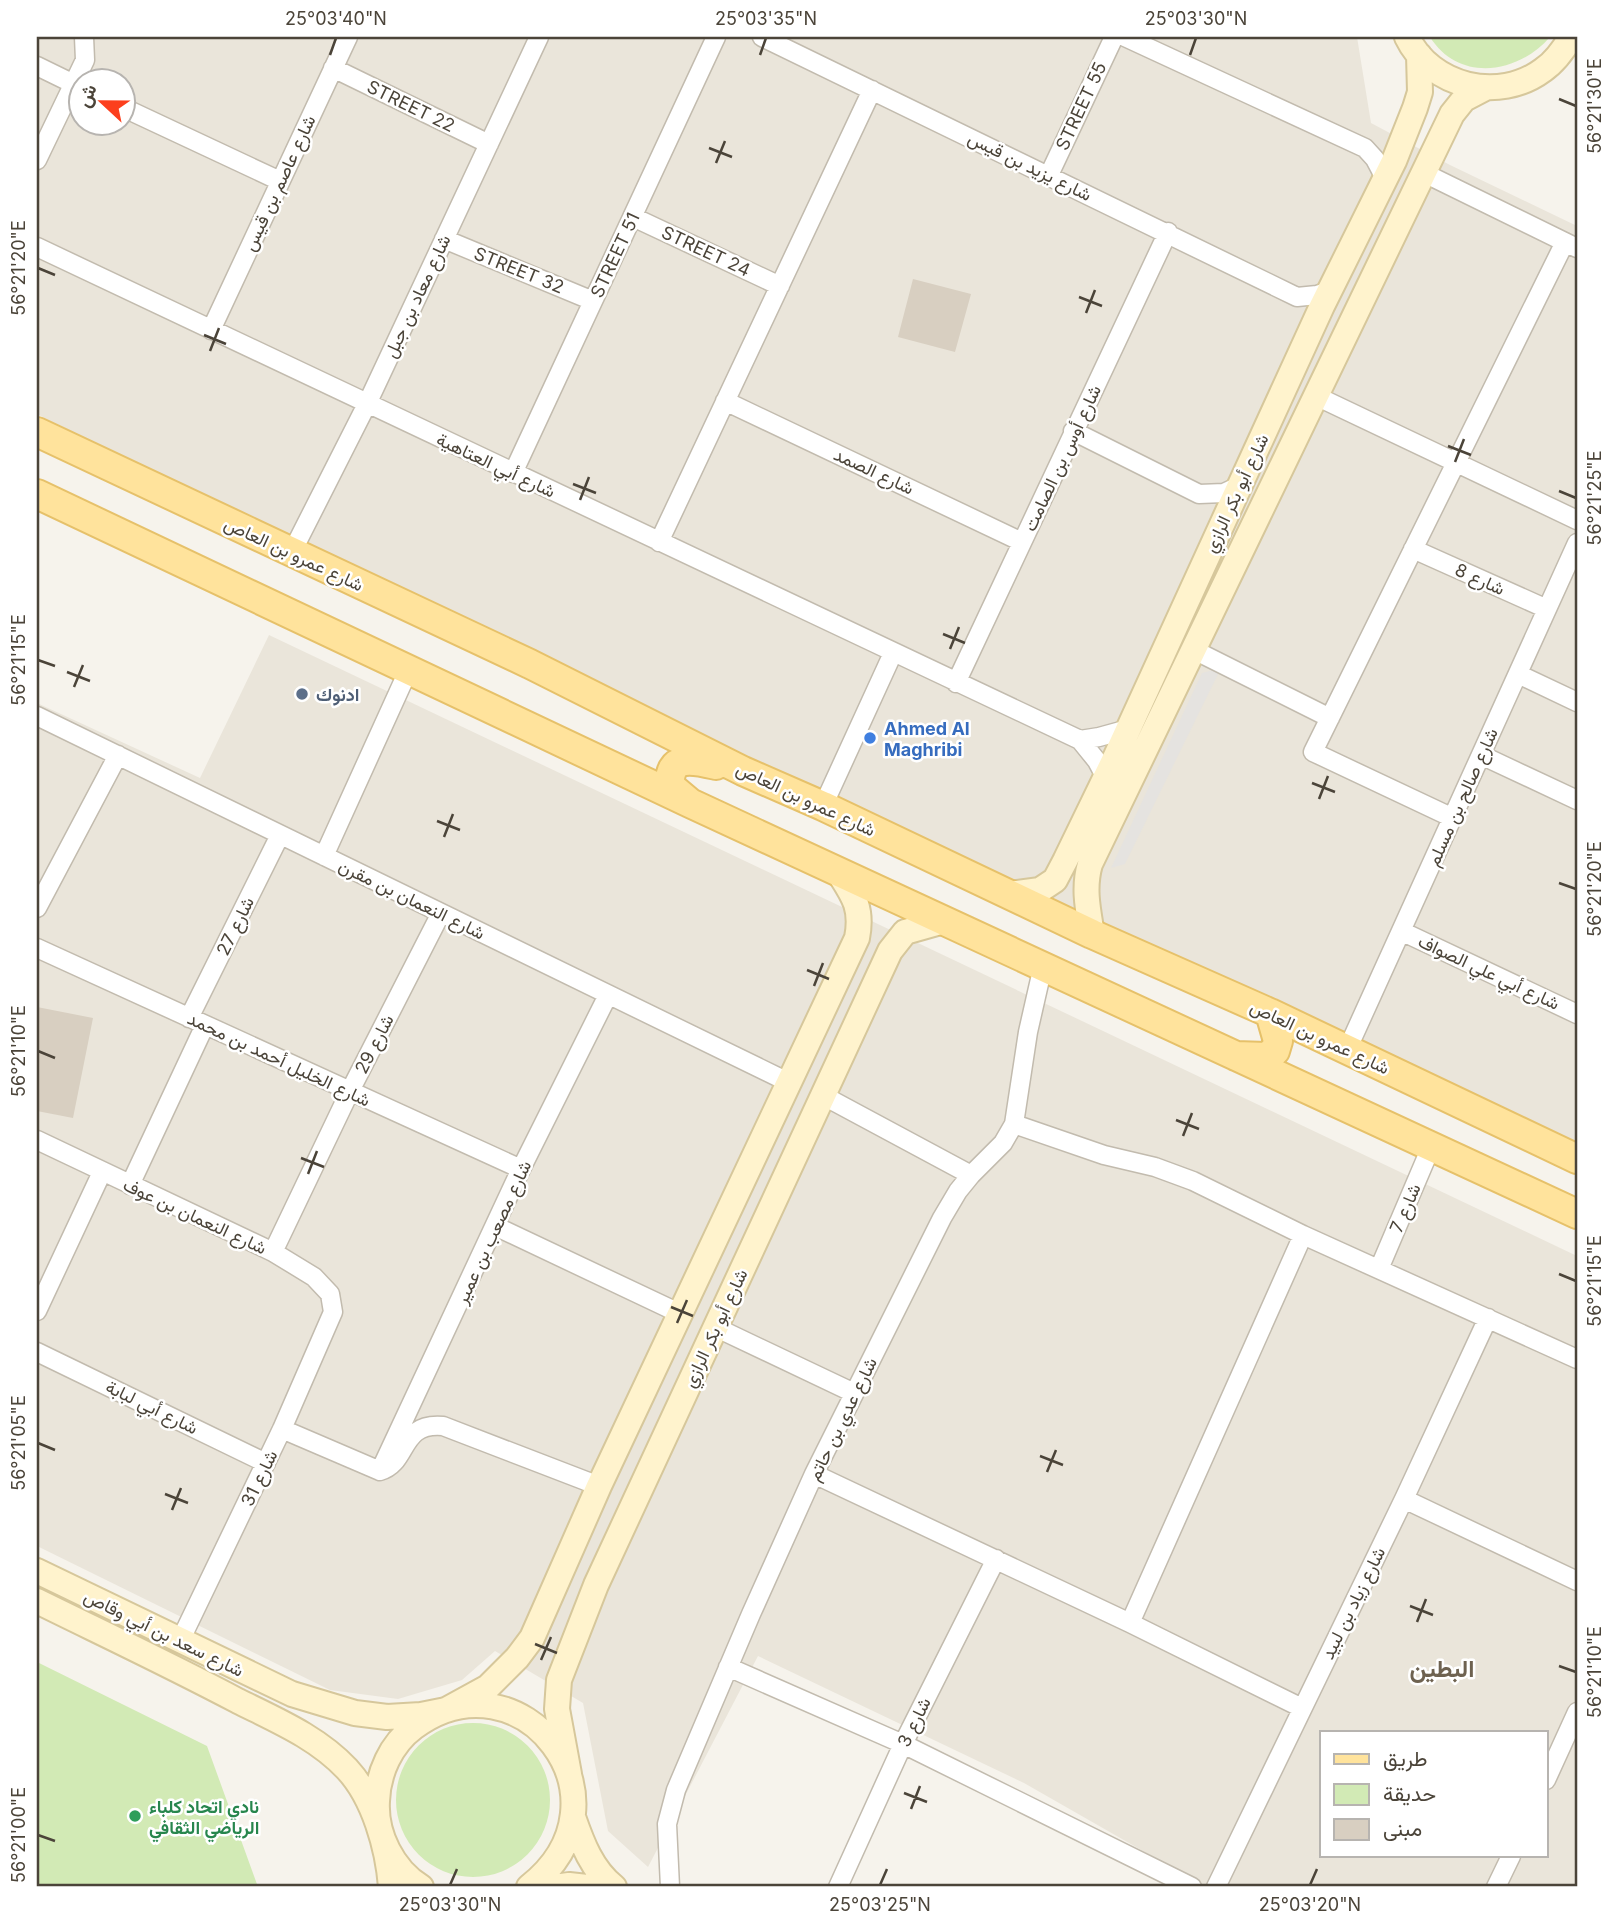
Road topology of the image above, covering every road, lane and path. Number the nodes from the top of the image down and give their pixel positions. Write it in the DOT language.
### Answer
graph roads {
  1 [pos="85,37"];
  2 [pos="348,37"];
  3 [pos="539,37"];
  4 [pos="716,37"];
  5 [pos="762,37"];
  6 [pos="1114,37"];
  7 [pos="1125,37"];
  8 [pos="1571,37"];
  9 [pos="1413,46"];
  10 [pos="1577,61"];
  11 [pos="37,66"];
  12 [pos="83,66"];
  13 [pos="333,68"];
  14 [pos="1544,70"];
  15 [pos="66,80"];
  16 [pos="1485,88"];
  17 [pos="872,90"];
  18 [pos="66,106"];
  19 [pos="136,114"];
  20 [pos="1402,139"];
  21 [pos="489,144"];
  22 [pos="1366,148"];
  23 [pos="37,160"];
  24 [pos="1424,173"];
  25 [pos="1049,175"];
  26 [pos="1385,178"];
  27 [pos="280,181"];
  28 [pos="633,216"];
  29 [pos="1168,232"];
  30 [pos="444,239"];
  31 [pos="1571,245"];
  32 [pos="37,247"];
  33 [pos="780,286"];
  34 [pos="1329,291"];
  35 [pos="1297,297"];
  36 [pos="593,301"];
  37 [pos="1312,328"];
  38 [pos="211,330"];
  39 [pos="1316,396"];
  40 [pos="725,401"];
  41 [pos="367,404"];
  42 [pos="1073,431"];
  43 [pos="37,432"];
  44 [pos="1456,462"];
  45 [pos="513,473"];
  46 [pos="1239,486"];
  47 [pos="37,494"];
  48 [pos="1199,494"];
  49 [pos="1577,520"];
  50 [pos="1221,525"];
  51 [pos="1022,541"];
  52 [pos="659,542"];
  53 [pos="1577,543"];
  54 [pos="1413,549"];
  55 [pos="291,554"];
  56 [pos="1547,610"];
  57 [pos="1192,649"];
  58 [pos="893,653"];
  59 [pos="408,671"];
  60 [pos="1518,674"];
  61 [pos="956,683"];
  62 [pos="1577,702"];
  63 [pos="37,716"];
  64 [pos="1330,718"];
  65 [pos="1128,729"];
  66 [pos="1080,740"];
  67 [pos="118,755"];
  68 [pos="1481,755"];
  69 [pos="743,771"];
  70 [pos="1106,778"];
  71 [pos="1577,800"];
  72 [pos="690,803"];
  73 [pos="823,806"];
  74 [pos="1452,818"];
  75 [pos="280,835"];
  76 [pos="324,856"];
  77 [pos="836,870"];
  78 [pos="1008,894"];
  79 [pos="37,908"];
  80 [pos="440,913"];
  81 [pos="944,921"];
  82 [pos="1401,931"];
  83 [pos="1092,934"];
  84 [pos="37,948"];
  85 [pos="1043,966"];
  86 [pos="608,995"];
  87 [pos="1270,1013"];
  88 [pos="1577,1014"];
  89 [pos="197,1021"];
  90 [pos="1347,1050"];
  91 [pos="1229,1055"];
  92 [pos="788,1082"];
  93 [pos="350,1091"];
  94 [pos="822,1095"];
  95 [pos="1014,1124"];
  96 [pos="37,1140"];
  97 [pos="1431,1147"];
  98 [pos="1577,1159"];
  99 [pos="521,1169"];
  100 [pos="102,1172"];
  101 [pos="971,1174"];
  102 [pos="130,1185"];
  103 [pos="1577,1214"];
  104 [pos="495,1226"];
  105 [pos="1303,1235"];
  106 [pos="273,1252"];
  107 [pos="1379,1269"];
  108 [pos="37,1311"];
  109 [pos="333,1312"];
  110 [pos="681,1314"];
  111 [pos="1488,1318"];
  112 [pos="715,1327"];
  113 [pos="37,1352"];
  114 [pos="1577,1359"];
  115 [pos="854,1393"];
  116 [pos="282,1429"];
  117 [pos="266,1463"];
  118 [pos="380,1471"];
  119 [pos="814,1474"];
  120 [pos="599,1486"];
  121 [pos="1404,1499"];
  122 [pos="996,1559"];
  123 [pos="37,1571"];
  124 [pos="1577,1581"];
  125 [pos="37,1601"];
  126 [pos="1130,1623"];
  127 [pos="180,1641"];
  128 [pos="728,1667"];
  129 [pos="1302,1708"];
  130 [pos="446,1710"];
  131 [pos="1577,1712"];
  132 [pos="903,1744"];
  133 [pos="569,1774"];
  134 [pos="1548,1776"];
  135 [pos="573,1817"];
  136 [pos="380,1832"];
  137 [pos="1511,1857"];
  138 [pos="390,1887"];
  139 [pos="421,1887"];
  140 [pos="529,1887"];
  141 [pos="555,1887"];
  142 [pos="587,1887"];
  143 [pos="614,1887"];
  144 [pos="670,1887"];
  145 [pos="838,1887"];
  146 [pos="1192,1887"];
  147 [pos="1216,1887"];
  148 [pos="1496,1887"];
  1 -- 12 [label="street"];
  2 -- 13 [label="street, شارع عاصم بن قيس"];
  3 -- 21 [label="street, شارع معاد بن جبل"];
  4 -- 28 [label="street, STREET 51"];
  5 -- 17 [label="street, شارع يزيد بن قيس"];
  6 -- 25 [label="street, STREET 55"];
  7 -- 22 [label="street"];
  8 -- 14 [label="street"];
  9 -- 16 [label="street"];
  9 -- 20 [label="street, شارع أبو بكر الرازي"];
  10 -- 14 [label="street"];
  11 -- 15 [label="street"];
  13 -- 21 [label="street, STREET 22"];
  13 -- 27 [label="street, شارع عاصم بن قيس"];
  14 -- 16 [label="street"];
  16 -- 24 [label="street, شارع أبو بكر الرازي"];
  17 -- 25 [label="street, شارع يزيد بن قيس"];
  17 -- 33 [label="street"];
  18 -- 23 [label="street"];
  19 -- 27 [label="street"];
  20 -- 22 [label="street"];
  20 -- 26 [label="street, شارع أبو بكر الرازي"];
  21 -- 30 [label="street, شارع معاد بن جبل"];
  22 -- 26 [label="street"];
  24 -- 31 [label="street"];
  24 -- 39 [label="street, شارع أبو بكر الرازي"];
  25 -- 29 [label="street, شارع يزيد بن قيس"];
  26 -- 34 [label="street, شارع أبو بكر الرازي"];
  27 -- 38 [label="street, شارع عاصم بن قيس"];
  28 -- 33 [label="street, STREET 24"];
  28 -- 36 [label="street, STREET 51"];
  29 -- 35 [label="street, شارع يزيد بن قيس"];
  29 -- 42 [label="street, شارع أوس بن الصامت"];
  30 -- 36 [label="street, STREET 32"];
  30 -- 41 [label="street, شارع معاد بن جبل"];
  31 -- 44 [label="street"];
  32 -- 38 [label="street, شارع أبي العتاهية"];
  33 -- 40 [label="street"];
  34 -- 35 [label="street"];
  34 -- 37 [label="street, شارع أبو بكر الرازي"];
  35 -- 37 [label="street"];
  36 -- 45 [label="street, STREET 51"];
  37 -- 46 [label="street, شارع أبو بكر الرازي"];
  38 -- 41 [label="street, شارع أبي العتاهية"];
  39 -- 44 [label="street"];
  39 -- 57 [label="street, شارع أبو بكر الرازي"];
  40 -- 51 [label="street, شارع الصمد"];
  40 -- 52 [label="street"];
  41 -- 45 [label="street, شارع أبي العتاهية"];
  41 -- 55 [label="street, شارع معاد بن جبل"];
  42 -- 48 [label="street"];
  42 -- 51 [label="street, شارع أوس بن الصامت"];
  43 -- 55 [label="main road, شارع عمرو بن العاص"];
  44 -- 49 [label="street"];
  44 -- 54 [label="street"];
  45 -- 52 [label="street, شارع أبي العتاهية"];
  46 -- 48 [label="street"];
  46 -- 50 [label="street, شارع أبو بكر الرازي"];
  47 -- 59 [label="main road"];
  48 -- 50 [label="street"];
  50 -- 65 [label="street, شارع أبو بكر الرازي"];
  51 -- 61 [label="street, شارع أوس بن الصامت"];
  52 -- 58 [label="street, شارع أبي العتاهية"];
  53 -- 56 [label="street, شارع صالح بن مسلم"];
  54 -- 56 [label="street, شارع 8"];
  54 -- 64 [label="street"];
  55 -- 69 [label="main road, شارع عمرو بن العاص"];
  56 -- 60 [label="street, شارع صالح بن مسلم"];
  57 -- 64 [label="street"];
  57 -- 83 [label="street, شارع أبو بكر الرازي"];
  58 -- 61 [label="street, شارع أبي العتاهية"];
  58 -- 73 [label="street"];
  59 -- 72 [label="main road"];
  59 -- 76 [label="street"];
  60 -- 62 [label="street"];
  60 -- 68 [label="street, شارع صالح بن مسلم"];
  61 -- 66 [label="street, شارع أبي العتاهية"];
  63 -- 67 [label="street, شارع النعمان بن مقرن"];
  64 -- 74 [label="street"];
  65 -- 66 [label="street"];
  65 -- 70 [label="street, شارع أبو بكر الرازي"];
  66 -- 70 [label="street"];
  67 -- 75 [label="street, شارع النعمان بن مقرن"];
  67 -- 79 [label="street"];
  68 -- 71 [label="street"];
  68 -- 74 [label="street, شارع صالح بن مسلم"];
  69 -- 72 [label="main road"];
  69 -- 73 [label="main road, شارع عمرو بن العاص"];
  70 -- 78 [label="street, شارع أبو بكر الرازي"];
  72 -- 77 [label="main road"];
  73 -- 78 [label="main road, شارع عمرو بن العاص"];
  74 -- 82 [label="street, شارع صالح بن مسلم"];
  75 -- 76 [label="street, شارع النعمان بن مقرن"];
  75 -- 89 [label="street, شارع 27"];
  76 -- 80 [label="street, شارع النعمان بن مقرن"];
  77 -- 81 [label="main road"];
  77 -- 92 [label="street"];
  78 -- 83 [label="main road, شارع عمرو بن العاص"];
  80 -- 86 [label="street, شارع النعمان بن مقرن"];
  80 -- 93 [label="street, شارع 29"];
  81 -- 85 [label="main road"];
  81 -- 94 [label="street, شارع أبو بكر الرازي"];
  82 -- 88 [label="street, شارع أبي علي الصواف"];
  82 -- 90 [label="street, شارع صالح بن مسلم"];
  83 -- 87 [label="main road, شارع عمرو بن العاص"];
  84 -- 89 [label="street, شارع الخليل أحمد بن محمد"];
  85 -- 91 [label="main road"];
  85 -- 95 [label="street, شارع عدي بن حاتم"];
  86 -- 92 [label="street, شارع النعمان بن مقرن"];
  86 -- 99 [label="street, شارع مصعب بن عمير"];
  87 -- 90 [label="main road, شارع عمرو بن العاص"];
  87 -- 91 [label="main road"];
  89 -- 93 [label="street, شارع الخليل أحمد بن محمد"];
  89 -- 102 [label="street, شارع 27"];
  90 -- 98 [label="main road, شارع عمرو بن العاص"];
  91 -- 97 [label="main road"];
  92 -- 110 [label="street"];
  93 -- 99 [label="street, شارع الخليل أحمد بن محمد"];
  93 -- 106 [label="street, شارع 29"];
  94 -- 101 [label="street"];
  94 -- 112 [label="street, شارع أبو بكر الرازي"];
  95 -- 101 [label="street, شارع عدي بن حاتم"];
  95 -- 105 [label="street"];
  96 -- 100 [label="street, شارع النعمان بن عوف"];
  97 -- 103 [label="main road"];
  97 -- 107 [label="street, شارع 7"];
  99 -- 104 [label="street, شارع مصعب بن عمير"];
  100 -- 102 [label="street, شارع النعمان بن عوف"];
  100 -- 108 [label="street"];
  101 -- 115 [label="street, شارع عدي بن حاتم"];
  102 -- 106 [label="street, شارع النعمان بن عوف"];
  104 -- 110 [label="street"];
  104 -- 118 [label="street, شارع مصعب بن عمير"];
  105 -- 107 [label="street"];
  105 -- 126 [label="street"];
  106 -- 109 [label="street, شارع النعمان بن عوف"];
  107 -- 111 [label="street"];
  109 -- 116 [label="street, شارع 31"];
  110 -- 120 [label="street"];
  111 -- 114 [label="street"];
  111 -- 121 [label="street, شارع زياد بن لبيد"];
  112 -- 115 [label="street"];
  112 -- 133 [label="street, شارع أبو بكر الرازي"];
  113 -- 117 [label="street, شارع أبي لبابة"];
  115 -- 119 [label="street, شارع عدي بن حاتم"];
  116 -- 117 [label="street, شارع 31"];
  116 -- 118 [label="street"];
  117 -- 127 [label="street, شارع 31"];
  118 -- 120 [label="street"];
  119 -- 122 [label="street"];
  119 -- 128 [label="street, شارع عدي بن حاتم"];
  120 -- 130 [label="street"];
  121 -- 124 [label="street"];
  121 -- 129 [label="street, شارع زياد بن لبيد"];
  122 -- 126 [label="street"];
  122 -- 132 [label="street, شارع 3"];
  123 -- 127 [label="street, شارع سعد بن أبي وقاص"];
  125 -- 136 [label="street, شارع سعد بن أبي وقاص"];
  126 -- 129 [label="street"];
  127 -- 130 [label="street, شارع سعد بن أبي وقاص"];
  128 -- 132 [label="street"];
  128 -- 144 [label="street, شارع عدي بن حاتم"];
  129 -- 147 [label="street, شارع زياد بن لبيد"];
  130 -- 133 [label="street, شارع سعد بن أبي وقاص"];
  130 -- 136 [label="street"];
  131 -- 134 [label="street"];
  132 -- 145 [label="street, شارع 3"];
  132 -- 146 [label="street"];
  133 -- 135 [label="street, شارع أبو بكر الرازي"];
  135 -- 140 [label="street"];
  135 -- 143 [label="street"];
  136 -- 138 [label="street"];
  136 -- 139 [label="street"];
  137 -- 148 [label="street"];
  141 -- 142 [label="street"];
}
